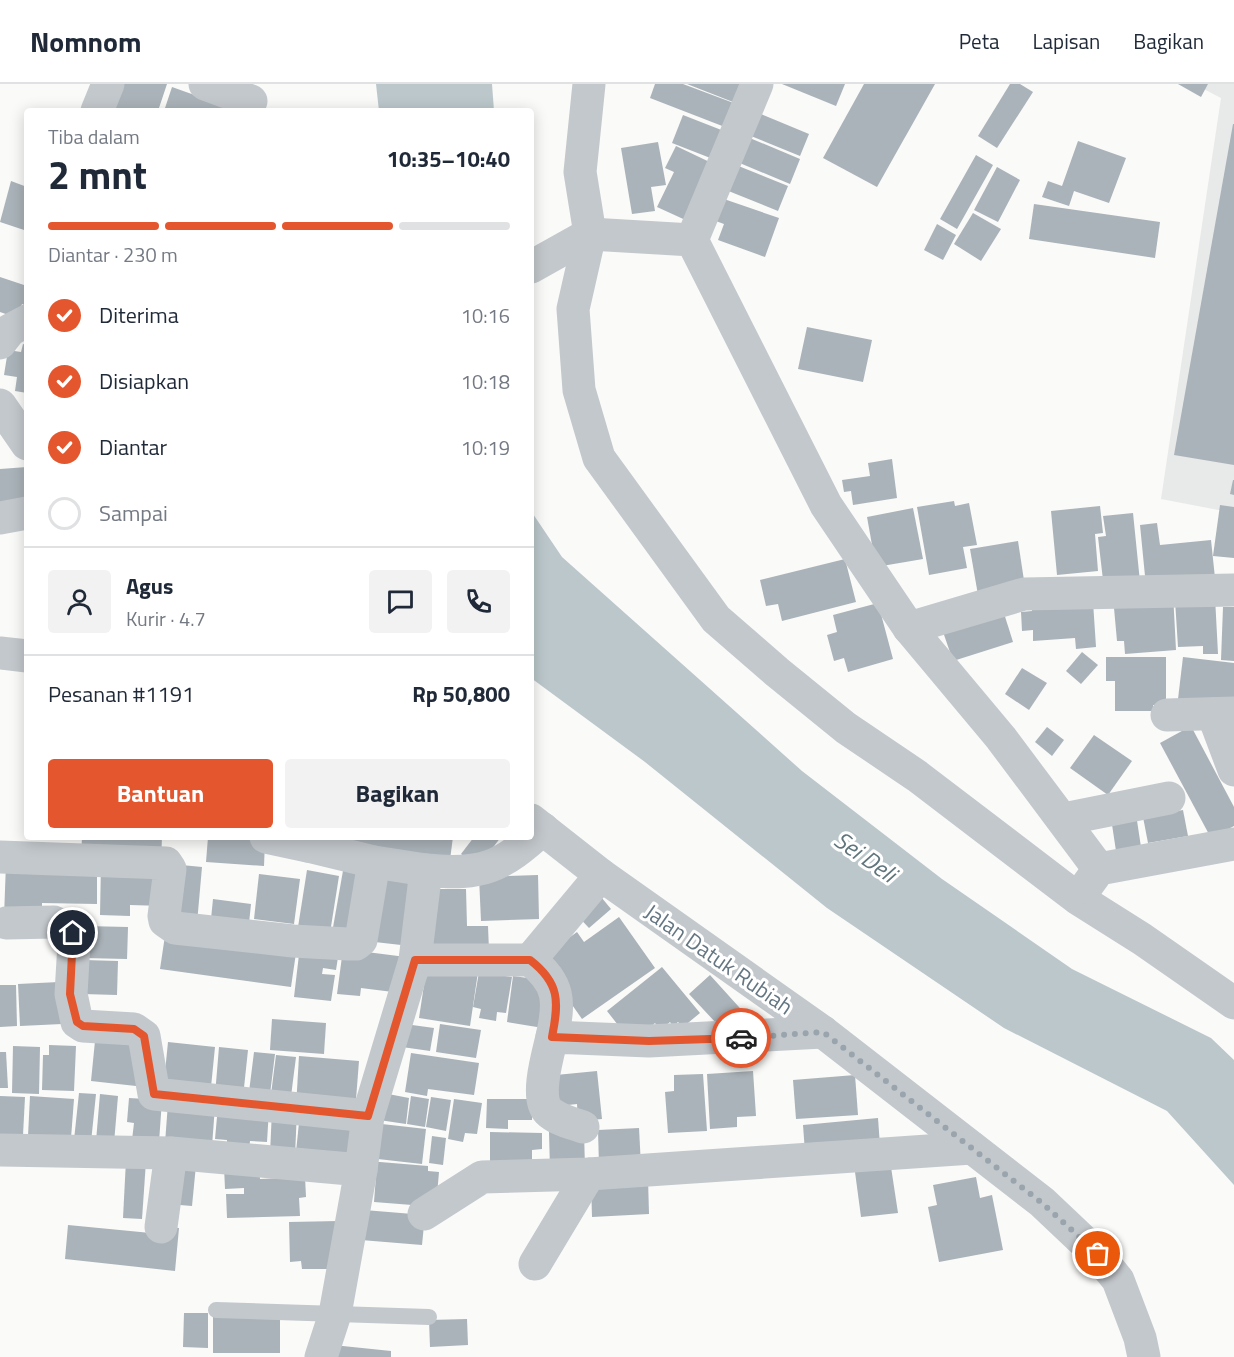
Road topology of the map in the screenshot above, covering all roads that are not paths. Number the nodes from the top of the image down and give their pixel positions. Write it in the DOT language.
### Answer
graph roads {
  1 [pos="108,84"];
  2 [pos="205,84"];
  3 [pos="589,84"];
  4 [pos="757,84"];
  5 [pos="252,99"];
  6 [pos="98,108"];
  7 [pos="590,234"];
  8 [pos="692,240"];
  9 [pos="534,265"];
  10 [pos="24,323"];
  11 [pos="0,343"];
  12 [pos="0,405"];
  13 [pos="24,440"];
  14 [pos="24,514"];
  15 [pos="0,518"];
  16 [pos="1234,590"];
  17 [pos="909,628"];
  18 [pos="0,653"];
  19 [pos="24,656"];
  20 [pos="1224,714"];
  21 [pos="1167,715"];
  22 [pos="1234,770"];
  23 [pos="1169,798"];
  24 [pos="1064,819"];
  25 [pos="537,825"];
  26 [pos="525,840"];
  27 [pos="309,841"];
  28 [pos="1234,844"];
  29 [pos="0,857"];
  30 [pos="374,862"];
  31 [pos="1099,869"];
  32 [pos="426,870"];
  33 [pos="601,875"];
  34 [pos="1077,898"];
  35 [pos="6,924"];
  36 [pos="415,960"];
  37 [pos="530,960"];
  38 [pos="1234,1003"];
  39 [pos="823,1032"];
  40 [pos="552,1037"];
  41 [pos="368,1116"];
  42 [pos="583,1127"];
  43 [pos="972,1148"];
  44 [pos="0,1150"];
  45 [pos="171,1153"];
  46 [pos="361,1170"];
  47 [pos="589,1174"];
  48 [pos="424,1214"];
  49 [pos="161,1227"];
  50 [pos="535,1264"];
  51 [pos="216,1310"];
  52 [pos="335,1314"];
  53 [pos="429,1317"];
  54 [pos="321,1357"];
  55 [pos="1144,1357"];
  1 -- 6 [label="street"];
  2 -- 5 [label="street"];
  3 -- 7 [label="street"];
  4 -- 8 [label="street"];
  7 -- 8 [label="street"];
  7 -- 9 [label="street"];
  7 -- 34 [label="street"];
  8 -- 17 [label="street"];
  10 -- 11 [label="street"];
  12 -- 13 [label="street"];
  14 -- 15 [label="street"];
  16 -- 17 [label="street"];
  17 -- 24 [label="street"];
  18 -- 19 [label="street"];
  20 -- 21 [label="street"];
  20 -- 22 [label="street"];
  23 -- 24 [label="street"];
  24 -- 31 [label="street"];
  25 -- 33 [label="street, Jalan Datuk Rubiah"];
  26 -- 32 [label="street"];
  27 -- 30 [label="street"];
  28 -- 31 [label="street"];
  29 -- 30 [label="street"];
  30 -- 32 [label="street"];
  31 -- 34 [label="street"];
  32 -- 36 [label="street"];
  33 -- 37 [label="street"];
  33 -- 39 [label="street, Jalan Datuk Rubiah"];
  34 -- 38 [label="street"];
  35 -- 41 [label="street"];
  36 -- 37 [label="street"];
  36 -- 41 [label="street"];
  37 -- 40 [label="street"];
  39 -- 40 [label="street"];
  39 -- 43 [label="street, Jalan Datuk Rubiah"];
  40 -- 42 [label="street"];
  41 -- 46 [label="street"];
  43 -- 47 [label="street"];
  43 -- 55 [label="street, Jalan Datuk Rubiah"];
  44 -- 45 [label="street"];
  45 -- 46 [label="street"];
  45 -- 49 [label="street"];
  46 -- 52 [label="street"];
  47 -- 48 [label="street"];
  47 -- 50 [label="street"];
  51 -- 52 [label="lane"];
  52 -- 53 [label="lane"];
  52 -- 54 [label="street"];
}
